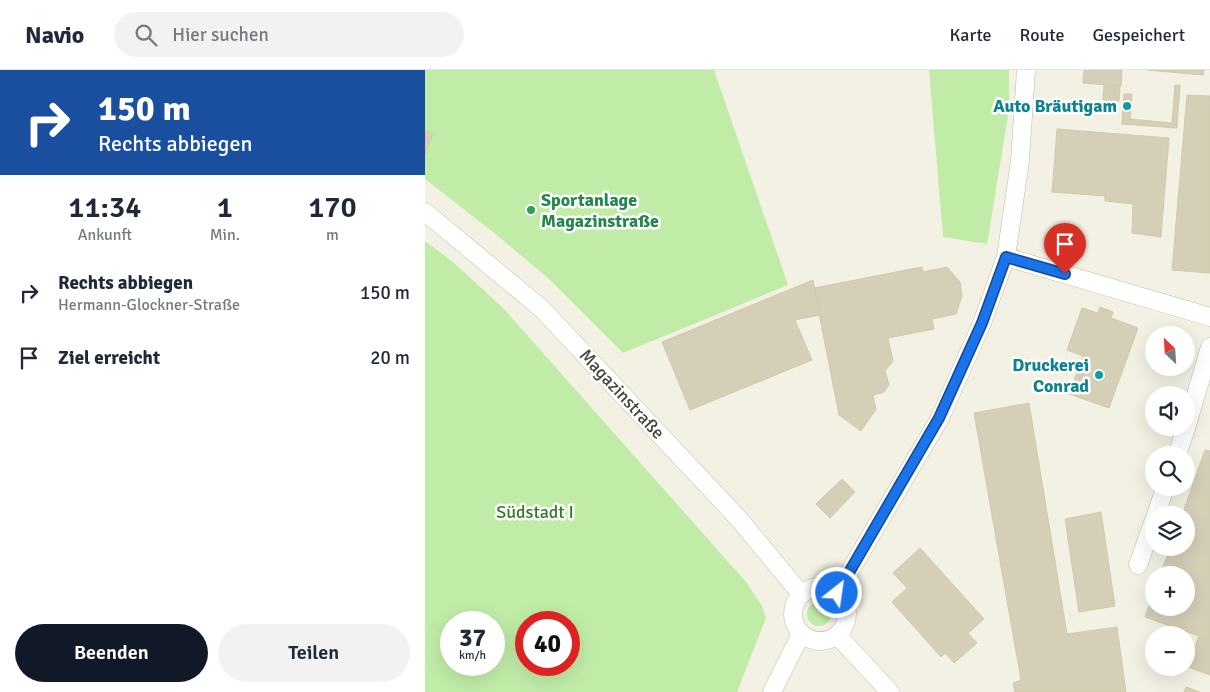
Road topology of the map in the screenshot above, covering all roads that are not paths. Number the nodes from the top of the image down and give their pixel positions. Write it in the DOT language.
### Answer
graph roads {
  1 [pos="1026,70"];
  2 [pos="425,212"];
  3 [pos="1006,257"];
  4 [pos="1210,317"];
  5 [pos="1210,347"];
  6 [pos="1180,446"];
  7 [pos="1145,545"];
  8 [pos="1138,565"];
  9 [pos="837,593"];
  10 [pos="801,594"];
  11 [pos="801,634"];
  12 [pos="837,635"];
  13 [pos="772,692"];
  14 [pos="890,692"];
  1 -- 3 [label="street"];
  2 -- 10 [label="street, Magazinstraße"];
  3 -- 4 [label="street"];
  3 -- 9 [label="street"];
  5 -- 6 [label="street"];
  7 -- 8 [label="street"];
  9 -- 10 [label="street"];
  9 -- 12 [label="street"];
  10 -- 11 [label="street"];
  11 -- 12 [label="street"];
  11 -- 13 [label="street"];
  12 -- 14 [label="street"];
}
